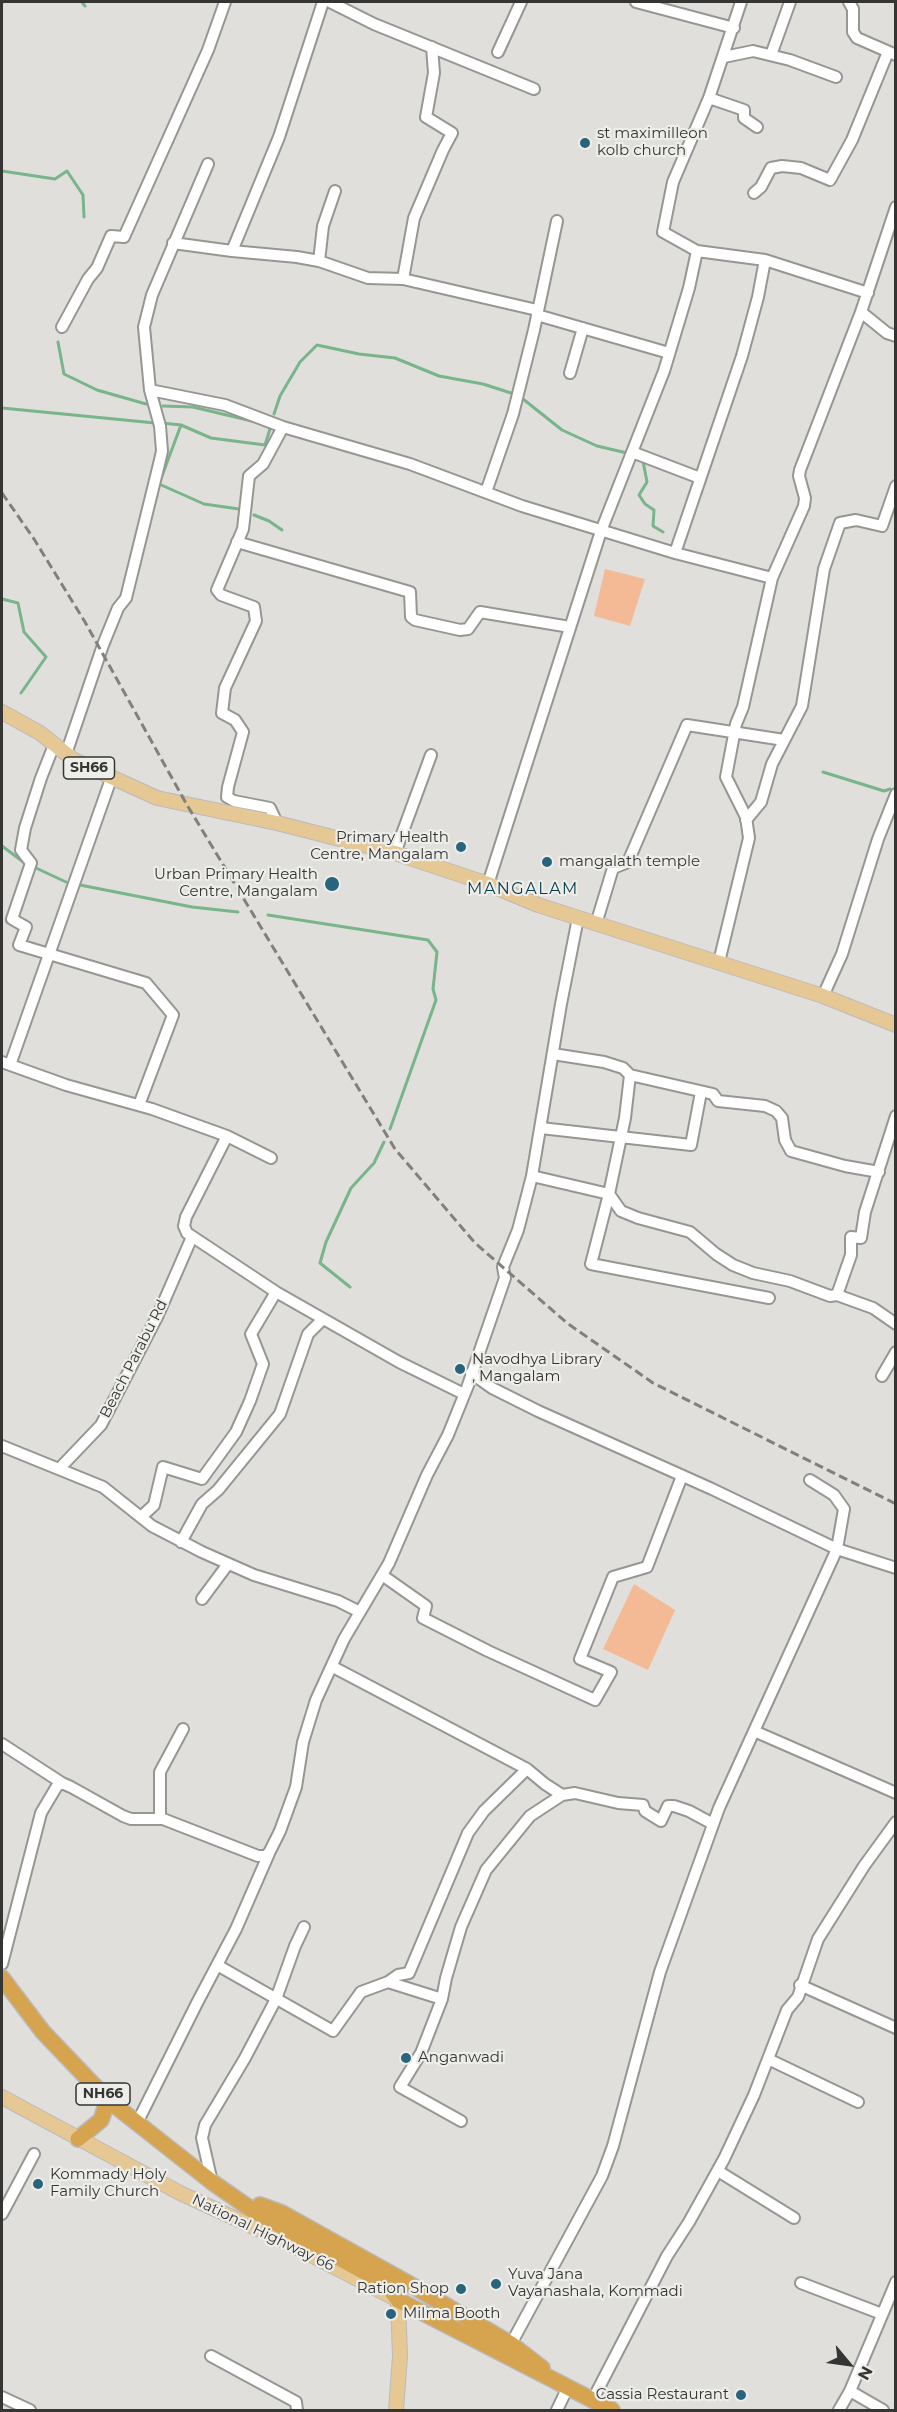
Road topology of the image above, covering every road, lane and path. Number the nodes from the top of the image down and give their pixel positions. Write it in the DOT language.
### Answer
graph roads {
  1 [pos="225,2"];
  2 [pos="323,2"];
  3 [pos="330,2"];
  4 [pos="521,2"];
  5 [pos="636,2"];
  6 [pos="741,2"];
  7 [pos="790,2"];
  8 [pos="849,2"];
  9 [pos="734,28"];
  10 [pos="432,47"];
  11 [pos="498,52"];
  12 [pos="892,53"];
  13 [pos="771,56"];
  14 [pos="724,57"];
  15 [pos="836,76"];
  16 [pos="534,88"];
  17 [pos="709,98"];
  18 [pos="757,127"];
  19 [pos="208,164"];
  20 [pos="335,190"];
  21 [pos="754,193"];
  22 [pos="896,207"];
  23 [pos="557,221"];
  24 [pos="173,243"];
  25 [pos="232,251"];
  26 [pos="697,251"];
  27 [pos="765,260"];
  28 [pos="319,261"];
  29 [pos="403,279"];
  30 [pos="868,293"];
  31 [pos="861,312"];
  32 [pos="537,313"];
  33 [pos="62,327"];
  34 [pos="583,328"];
  35 [pos="896,336"];
  36 [pos="669,353"];
  37 [pos="570,374"];
  38 [pos="150,390"];
  39 [pos="283,427"];
  40 [pos="632,452"];
  41 [pos="700,478"];
  42 [pos="896,486"];
  43 [pos="486,492"];
  44 [pos="601,531"];
  45 [pos="237,542"];
  46 [pos="675,553"];
  47 [pos="772,578"];
  48 [pos="570,627"];
  49 [pos="2,712"];
  50 [pos="734,734"];
  51 [pos="784,740"];
  52 [pos="54,745"];
  53 [pos="66,754"];
  54 [pos="431,755"];
  55 [pos="111,779"];
  56 [pos="896,794"];
  57 [pos="746,820"];
  58 [pos="277,822"];
  59 [pos="395,853"];
  60 [pos="488,884"];
  61 [pos="578,918"];
  62 [pos="596,924"];
  63 [pos="48,954"];
  64 [pos="719,962"];
  65 [pos="823,996"];
  66 [pos="896,1025"];
  67 [pos="553,1054"];
  68 [pos="6,1063"];
  69 [pos="630,1075"];
  70 [pos="701,1092"];
  71 [pos="139,1105"];
  72 [pos="896,1116"];
  73 [pos="541,1128"];
  74 [pos="227,1136"];
  75 [pos="621,1137"];
  76 [pos="271,1158"];
  77 [pos="879,1172"];
  78 [pos="532,1176"];
  79 [pos="609,1194"];
  80 [pos="192,1237"];
  81 [pos="276,1292"];
  82 [pos="837,1295"];
  83 [pos="769,1298"];
  84 [pos="323,1318"];
  85 [pos="896,1323"];
  86 [pos="896,1352"];
  87 [pos="471,1373"];
  88 [pos="882,1376"];
  89 [pos="464,1394"];
  90 [pos="2,1446"];
  91 [pos="59,1469"];
  92 [pos="682,1476"];
  93 [pos="810,1480"];
  94 [pos="141,1517"];
  95 [pos="181,1542"];
  96 [pos="837,1549"];
  97 [pos="228,1564"];
  98 [pos="896,1568"];
  99 [pos="382,1575"];
  100 [pos="202,1599"];
  101 [pos="360,1612"];
  102 [pos="333,1667"];
  103 [pos="183,1729"];
  104 [pos="754,1731"];
  105 [pos="2,1744"];
  106 [pos="527,1769"];
  107 [pos="62,1784"];
  108 [pos="896,1793"];
  109 [pos="562,1795"];
  110 [pos="160,1819"];
  111 [pos="896,1822"];
  112 [pos="713,1824"];
  113 [pos="270,1851"];
  114 [pos="304,1927"];
  115 [pos="2,1964"];
  116 [pos="217,1965"];
  117 [pos="2,1978"];
  118 [pos="388,1982"];
  119 [pos="800,1985"];
  120 [pos="276,1999"];
  121 [pos="442,1999"];
  122 [pos="896,2028"];
  123 [pos="768,2059"];
  124 [pos="2,2097"];
  125 [pos="108,2100"];
  126 [pos="858,2102"];
  127 [pos="461,2121"];
  128 [pos="137,2123"];
  129 [pos="78,2139"];
  130 [pos="34,2154"];
  131 [pos="718,2171"];
  132 [pos="218,2186"];
  133 [pos="2,2214"];
  134 [pos="794,2218"];
  135 [pos="406,2282"];
  136 [pos="896,2282"];
  137 [pos="801,2283"];
  138 [pos="398,2300"];
  139 [pos="882,2314"];
  140 [pos="511,2344"];
  141 [pos="211,2356"];
  142 [pos="568,2387"];
  143 [pos="850,2391"];
  144 [pos="2,2397"];
  145 [pos="592,2400"];
  146 [pos="30,2410"];
  147 [pos="297,2410"];
  148 [pos="396,2410"];
  149 [pos="557,2410"];
  150 [pos="612,2410"];
  151 [pos="839,2410"];
  152 [pos="883,2410"];
  1 -- 33 [label="street"];
  2 -- 25 [label="street"];
  3 -- 10 [label="street"];
  4 -- 11 [label="street"];
  5 -- 9 [label="street"];
  6 -- 9 [label="street"];
  7 -- 13 [label="street"];
  8 -- 12 [label="street"];
  9 -- 14 [label="street"];
  10 -- 16 [label="street"];
  10 -- 29 [label="street"];
  12 -- 21 [label="street"];
  13 -- 14 [label="street"];
  13 -- 15 [label="street"];
  14 -- 17 [label="street"];
  17 -- 18 [label="street"];
  17 -- 26 [label="street"];
  19 -- 24 [label="street"];
  20 -- 28 [label="street"];
  22 -- 30 [label="street"];
  23 -- 32 [label="street"];
  24 -- 25 [label="street"];
  24 -- 38 [label="street"];
  25 -- 28 [label="street"];
  26 -- 27 [label="street"];
  26 -- 36 [label="street"];
  27 -- 30 [label="street"];
  27 -- 41 [label="street"];
  28 -- 29 [label="street"];
  29 -- 32 [label="street"];
  30 -- 31 [label="street"];
  31 -- 35 [label="street"];
  31 -- 47 [label="street"];
  32 -- 34 [label="street"];
  32 -- 43 [label="street"];
  34 -- 36 [label="street"];
  34 -- 37 [label="street"];
  36 -- 40 [label="street"];
  38 -- 39 [label="street"];
  38 -- 53 [label="street"];
  39 -- 43 [label="street"];
  39 -- 45 [label="street"];
  40 -- 41 [label="street"];
  40 -- 44 [label="street"];
  41 -- 46 [label="street"];
  42 -- 51 [label="street"];
  43 -- 44 [label="street"];
  44 -- 46 [label="street"];
  44 -- 48 [label="street"];
  45 -- 48 [label="street"];
  45 -- 58 [label="street"];
  46 -- 47 [label="street"];
  47 -- 50 [label="street"];
  48 -- 60 [label="street"];
  49 -- 52 [label="main road, SH66"];
  50 -- 51 [label="street"];
  50 -- 57 [label="street"];
  50 -- 62 [label="street"];
  51 -- 57 [label="street"];
  52 -- 53 [label="main road, SH66"];
  52 -- 63 [label="street"];
  53 -- 55 [label="main road, SH66"];
  54 -- 59 [label="street"];
  55 -- 58 [label="main road, SH66"];
  55 -- 63 [label="street"];
  56 -- 65 [label="street"];
  57 -- 64 [label="street"];
  58 -- 59 [label="main road, SH66"];
  59 -- 60 [label="main road, SH66"];
  60 -- 61 [label="main road, SH66"];
  61 -- 62 [label="main road, SH66"];
  61 -- 67 [label="street"];
  62 -- 64 [label="main road, SH66"];
  63 -- 68 [label="street"];
  63 -- 71 [label="street"];
  64 -- 65 [label="main road, SH66"];
  65 -- 66 [label="main road, SH66"];
  67 -- 69 [label="street"];
  67 -- 73 [label="street"];
  68 -- 71 [label="street"];
  69 -- 70 [label="street"];
  69 -- 75 [label="street"];
  70 -- 75 [label="street"];
  70 -- 77 [label="street"];
  71 -- 74 [label="street"];
  72 -- 77 [label="street"];
  73 -- 75 [label="street"];
  73 -- 78 [label="street"];
  74 -- 76 [label="street"];
  74 -- 80 [label="street"];
  75 -- 79 [label="street"];
  77 -- 82 [label="street"];
  78 -- 79 [label="street"];
  78 -- 87 [label="street"];
  79 -- 82 [label="street"];
  79 -- 83 [label="street"];
  80 -- 81 [label="street"];
  80 -- 91 [label="street, Beach Parabu Rd"];
  81 -- 84 [label="street"];
  81 -- 94 [label="street"];
  82 -- 85 [label="street"];
  84 -- 89 [label="street"];
  84 -- 95 [label="street"];
  86 -- 88 [label="street"];
  87 -- 89 [label="street"];
  87 -- 92 [label="street"];
  89 -- 99 [label="street"];
  90 -- 91 [label="street"];
  91 -- 94 [label="street"];
  92 -- 96 [label="street"];
  92 -- 99 [label="street"];
  93 -- 96 [label="street"];
  94 -- 95 [label="street"];
  95 -- 97 [label="street"];
  96 -- 98 [label="street"];
  96 -- 104 [label="street"];
  97 -- 100 [label="street"];
  97 -- 101 [label="street"];
  99 -- 101 [label="street"];
  101 -- 102 [label="street"];
  102 -- 106 [label="street"];
  102 -- 113 [label="street"];
  103 -- 110 [label="street"];
  104 -- 108 [label="street"];
  104 -- 112 [label="street"];
  105 -- 107 [label="street"];
  106 -- 109 [label="street"];
  106 -- 118 [label="street"];
  107 -- 110 [label="street"];
  107 -- 115 [label="street"];
  109 -- 112 [label="street"];
  109 -- 121 [label="street"];
  110 -- 113 [label="street"];
  111 -- 119 [label="street"];
  112 -- 140 [label="street"];
  113 -- 116 [label="street"];
  114 -- 120 [label="street"];
  116 -- 120 [label="street"];
  116 -- 128 [label="street"];
  117 -- 125 [label="highway, NH66"];
  118 -- 120 [label="street"];
  118 -- 121 [label="street"];
  119 -- 122 [label="street"];
  119 -- 123 [label="street"];
  120 -- 132 [label="street"];
  121 -- 127 [label="street"];
  123 -- 126 [label="street"];
  123 -- 131 [label="street"];
  124 -- 129 [label="main road, National Highway 66"];
  125 -- 128 [label="highway, NH66"];
  125 -- 129 [label="highway"];
  128 -- 132 [label="highway, NH66"];
  129 -- 138 [label="main road, National Highway 66"];
  130 -- 133 [label="street"];
  131 -- 134 [label="street"];
  131 -- 145 [label="street"];
  132 -- 135 [label="highway, NH66"];
  132 -- 138 [label="highway, NH66"];
  135 -- 138 [label="highway"];
  135 -- 140 [label="highway, NH66"];
  136 -- 139 [label="street"];
  137 -- 139 [label="street"];
  138 -- 142 [label="highway, NH66"];
  138 -- 148 [label="main road"];
  139 -- 143 [label="street"];
  140 -- 142 [label="highway, NH66"];
  141 -- 147 [label="street"];
  142 -- 145 [label="highway, NH66"];
  142 -- 149 [label="street"];
  143 -- 151 [label="street"];
  143 -- 152 [label="street"];
  144 -- 146 [label="street"];
  145 -- 150 [label="highway, NH66"];
}
